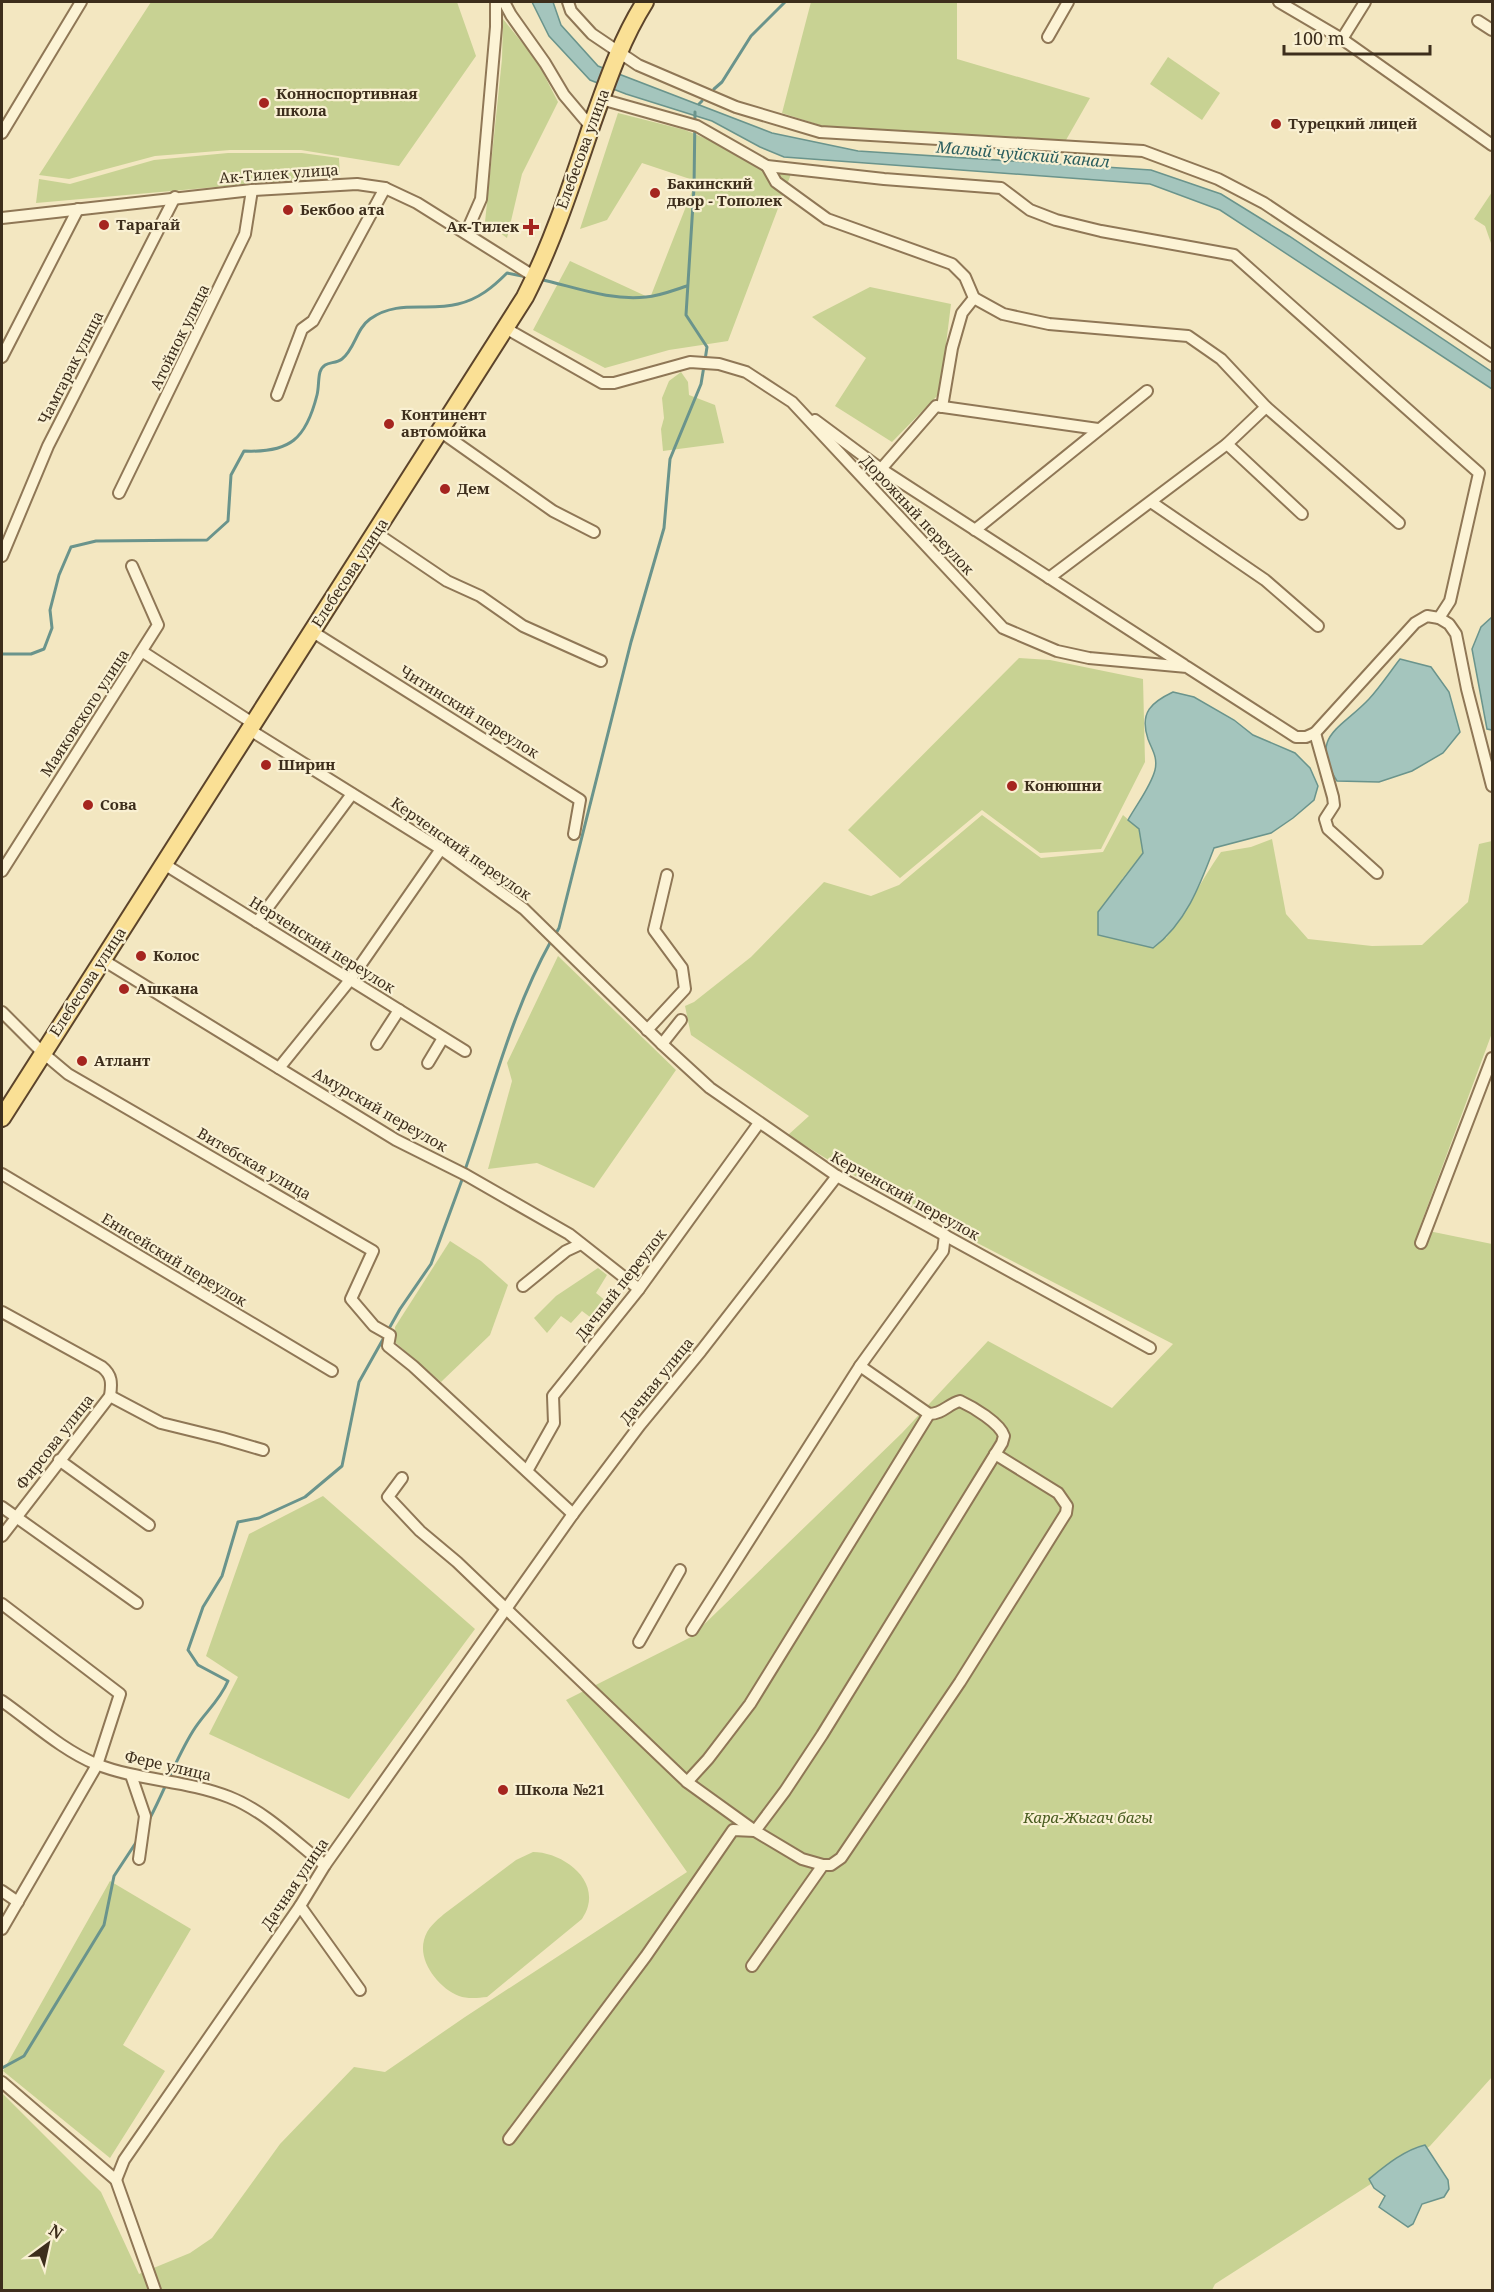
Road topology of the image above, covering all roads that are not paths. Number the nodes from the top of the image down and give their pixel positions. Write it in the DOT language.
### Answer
graph roads {
  1 [pos="81,2"];
  2 [pos="496,2"];
  3 [pos="504,2"];
  4 [pos="568,2"];
  5 [pos="645,2"];
  6 [pos="1068,2"];
  7 [pos="1279,2"];
  8 [pos="1365,2"];
  9 [pos="1479,21"];
  10 [pos="1492,30"];
  11 [pos="1048,37"];
  12 [pos="1341,39"];
  13 [pos="618,55"];
  14 [pos="602,97"];
  15 [pos="591,127"];
  16 [pos="2,133"];
  17 [pos="1492,145"];
  18 [pos="767,166"];
  19 [pos="385,188"];
  20 [pos="252,190"];
  21 [pos="175,197"];
  22 [pos="78,209"];
  23 [pos="2,218"];
  24 [pos="466,233"];
  25 [pos="535,278"];
  26 [pos="974,298"];
  27 [pos="507,329"];
  28 [pos="2,357"];
  29 [pos="1492,357"];
  30 [pos="1147,391"];
  31 [pos="277,395"];
  32 [pos="792,402"];
  33 [pos="942,407"];
  34 [pos="1266,407"];
  35 [pos="1098,429"];
  36 [pos="441,432"];
  37 [pos="1227,444"];
  38 [pos="881,469"];
  39 [pos="119,493"];
  40 [pos="1151,502"];
  41 [pos="1302,514"];
  42 [pos="1399,523"];
  43 [pos="975,530"];
  44 [pos="594,532"];
  45 [pos="376,533"];
  46 [pos="2,556"];
  47 [pos="132,566"];
  48 [pos="1049,578"];
  49 [pos="1439,618"];
  50 [pos="1318,626"];
  51 [pos="313,632"];
  52 [pos="143,652"];
  53 [pos="601,661"];
  54 [pos="1187,667"];
  55 [pos="252,727"];
  56 [pos="1315,733"];
  57 [pos="1492,786"];
  58 [pos="352,794"];
  59 [pos="574,834"];
  60 [pos="441,849"];
  61 [pos="164,864"];
  62 [pos="2,871"];
  63 [pos="1377,873"];
  64 [pos="667,875"];
  65 [pos="257,922"];
  66 [pos="103,960"];
  67 [pos="350,980"];
  68 [pos="399,1010"];
  69 [pos="2,1012"];
  70 [pos="681,1020"];
  71 [pos="647,1030"];
  72 [pos="443,1038"];
  73 [pos="377,1044"];
  74 [pos="662,1044"];
  75 [pos="465,1051"];
  76 [pos="43,1053"];
  77 [pos="1492,1058"];
  78 [pos="428,1063"];
  79 [pos="279,1068"];
  80 [pos="2,1118"];
  81 [pos="759,1124"];
  82 [pos="2,1174"];
  83 [pos="837,1176"];
  84 [pos="945,1236"];
  85 [pos="581,1244"];
  86 [pos="1421,1244"];
  87 [pos="522,1286"];
  88 [pos="639,1289"];
  89 [pos="2,1312"];
  90 [pos="1150,1348"];
  91 [pos="860,1366"];
  92 [pos="332,1371"];
  93 [pos="110,1395"];
  94 [pos="929,1414"];
  95 [pos="262,1450"];
  96 [pos="995,1455"];
  97 [pos="59,1460"];
  98 [pos="527,1471"];
  99 [pos="402,1478"];
  100 [pos="2,1507"];
  101 [pos="573,1514"];
  102 [pos="16,1516"];
  103 [pos="149,1525"];
  104 [pos="2,1536"];
  105 [pos="680,1570"];
  106 [pos="137,1603"];
  107 [pos="2,1604"];
  108 [pos="505,1608"];
  109 [pos="692,1630"];
  110 [pos="639,1642"];
  111 [pos="2,1701"];
  112 [pos="98,1765"];
  113 [pos="131,1775"];
  114 [pos="687,1782"];
  115 [pos="755,1831"];
  116 [pos="139,1858"];
  117 [pos="325,1865"];
  118 [pos="824,1865"];
  119 [pos="2,1891"];
  120 [pos="18,1902"];
  121 [pos="300,1906"];
  122 [pos="2,1929"];
  123 [pos="752,1966"];
  124 [pos="360,1990"];
  125 [pos="2,2082"];
  126 [pos="509,2139"];
  127 [pos="116,2180"];
  128 [pos="155,2290"];
  1 -- 16 [label="street"];
  2 -- 24 [label="street"];
  3 -- 15 [label="street"];
  4 -- 13 [label="street"];
  5 -- 13 [label="main road, Елебесова улица"];
  6 -- 11 [label="street"];
  7 -- 12 [label="street"];
  8 -- 12 [label="street"];
  9 -- 10 [label="street"];
  12 -- 17 [label="street"];
  13 -- 14 [label="main road, Елебесова улица"];
  13 -- 29 [label="street"];
  14 -- 15 [label="main road, Елебесова улица"];
  14 -- 18 [label="street"];
  15 -- 25 [label="main road, Елебесова улица"];
  18 -- 26 [label="street"];
  18 -- 49 [label="street"];
  19 -- 20 [label="street, Ак-Тилек улица"];
  19 -- 24 [label="street, Ак-Тилек улица"];
  19 -- 31 [label="street"];
  20 -- 21 [label="street, Ак-Тилек улица"];
  20 -- 39 [label="street, Атойнок улица"];
  21 -- 22 [label="street, Ак-Тилек улица"];
  21 -- 46 [label="street, Чамгарак улица"];
  22 -- 23 [label="street, Ак-Тилек улица"];
  22 -- 28 [label="street"];
  24 -- 25 [label="street, Ак-Тилек улица"];
  25 -- 27 [label="main road, Елебесова улица"];
  26 -- 33 [label="street"];
  26 -- 34 [label="street"];
  27 -- 32 [label="street, Дорожный переулок"];
  27 -- 36 [label="main road, Елебесова улица"];
  30 -- 35 [label="street"];
  32 -- 38 [label="street"];
  32 -- 54 [label="street, Дорожный переулок"];
  33 -- 35 [label="street"];
  33 -- 38 [label="street"];
  34 -- 37 [label="street"];
  34 -- 42 [label="street"];
  35 -- 43 [label="street"];
  36 -- 44 [label="street"];
  36 -- 45 [label="main road, Елебесова улица"];
  37 -- 40 [label="street"];
  37 -- 41 [label="street"];
  38 -- 43 [label="street"];
  40 -- 48 [label="street"];
  40 -- 50 [label="street"];
  43 -- 48 [label="street"];
  45 -- 51 [label="main road, Елебесова улица"];
  45 -- 53 [label="street"];
  47 -- 52 [label="street, Маяковского улица"];
  48 -- 54 [label="street"];
  49 -- 56 [label="street"];
  49 -- 57 [label="street"];
  51 -- 55 [label="main road, Елебесова улица"];
  51 -- 59 [label="street, Читинский переулок"];
  52 -- 55 [label="street, Керченский переулок"];
  52 -- 62 [label="street, Маяковского улица"];
  54 -- 56 [label="street, Дорожный переулок"];
  55 -- 58 [label="street, Керченский переулок"];
  55 -- 61 [label="main road, Елебесова улица"];
  56 -- 63 [label="street"];
  58 -- 60 [label="street, Керченский переулок"];
  58 -- 65 [label="street"];
  60 -- 67 [label="street"];
  60 -- 71 [label="street, Керченский переулок"];
  61 -- 65 [label="street, Нерченский переулок"];
  61 -- 66 [label="main road, Елебесова улица"];
  64 -- 71 [label="street"];
  65 -- 67 [label="street, Нерченский переулок"];
  66 -- 76 [label="main road, Елебесова улица"];
  66 -- 79 [label="street, Амурский переулок"];
  67 -- 68 [label="street, Нерченский переулок"];
  67 -- 79 [label="street"];
  68 -- 72 [label="street, Нерченский переулок"];
  68 -- 73 [label="street"];
  69 -- 76 [label="street, Витебская улица"];
  70 -- 74 [label="street"];
  71 -- 74 [label="street, Керченский переулок"];
  72 -- 75 [label="street, Нерченский переулок"];
  72 -- 78 [label="street"];
  74 -- 81 [label="street, Керченский переулок"];
  76 -- 80 [label="main road, Елебесова улица"];
  76 -- 98 [label="street, Витебская улица"];
  77 -- 86 [label="street"];
  79 -- 85 [label="street, Амурский переулок"];
  81 -- 83 [label="street, Керченский переулок"];
  81 -- 88 [label="street, Дачный переулок"];
  82 -- 92 [label="street, Енисейский переулок"];
  83 -- 84 [label="street, Керченский переулок"];
  83 -- 101 [label="street, Дачная улица"];
  84 -- 90 [label="street, Керченский переулок"];
  84 -- 91 [label="street"];
  85 -- 87 [label="street"];
  85 -- 88 [label="street, Амурский переулок"];
  88 -- 98 [label="street, Дачный переулок"];
  89 -- 93 [label="street, Фирсова улица"];
  91 -- 94 [label="street"];
  91 -- 109 [label="street"];
  93 -- 95 [label="street, Фирсова улица"];
  93 -- 97 [label="street, Фирсова улица"];
  94 -- 96 [label="street"];
  94 -- 114 [label="street"];
  96 -- 115 [label="street"];
  96 -- 118 [label="street"];
  97 -- 102 [label="street, Фирсова улица"];
  97 -- 103 [label="street"];
  98 -- 101 [label="street"];
  99 -- 108 [label="street"];
  100 -- 102 [label="street"];
  101 -- 108 [label="street, Дачная улица"];
  102 -- 104 [label="street, Фирсова улица"];
  102 -- 106 [label="street"];
  105 -- 110 [label="street"];
  107 -- 112 [label="street"];
  108 -- 114 [label="street"];
  108 -- 117 [label="street, Дачная улица"];
  111 -- 112 [label="street, Фере улица"];
  112 -- 113 [label="street, Фере улица"];
  112 -- 120 [label="street"];
  113 -- 116 [label="street"];
  113 -- 117 [label="street, Фере улица"];
  114 -- 115 [label="street"];
  115 -- 118 [label="street"];
  115 -- 126 [label="street"];
  117 -- 121 [label="street, Дачная улица"];
  118 -- 123 [label="street"];
  119 -- 120 [label="street"];
  120 -- 122 [label="street"];
  121 -- 124 [label="street"];
  121 -- 127 [label="street, Дачная улица"];
  125 -- 127 [label="street"];
  127 -- 128 [label="street"];
}
